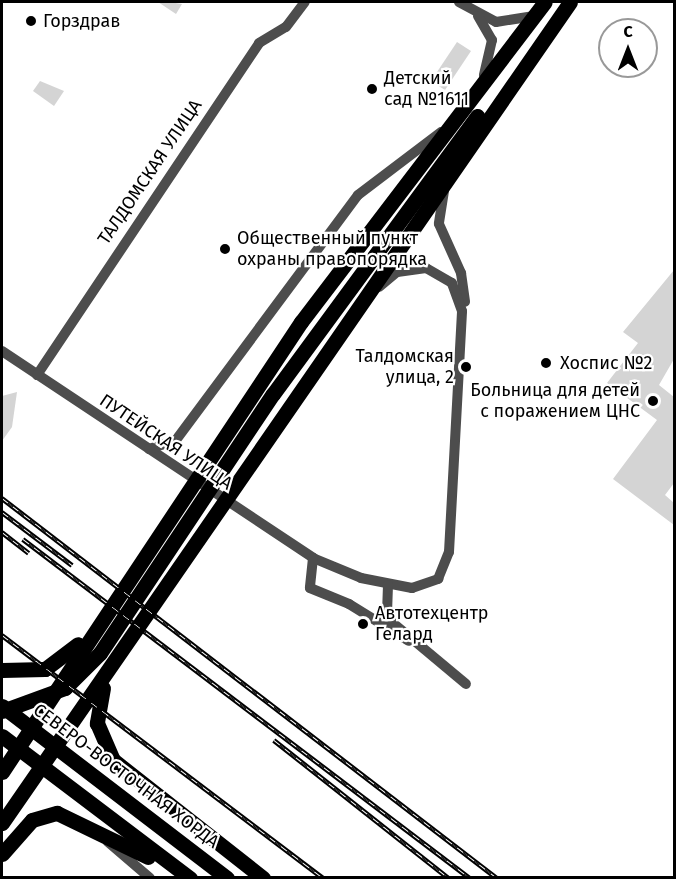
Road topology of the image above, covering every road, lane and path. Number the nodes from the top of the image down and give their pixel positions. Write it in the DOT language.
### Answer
graph roads {
  1 [pos="305,2"];
  2 [pos="459,2"];
  3 [pos="566,3"];
  4 [pos="540,8"];
  5 [pos="474,11"];
  6 [pos="533,50"];
  7 [pos="481,84"];
  8 [pos="446,129"];
  9 [pos="450,170"];
  10 [pos="351,318"];
  11 [pos="462,329"];
  12 [pos="2,351"];
  13 [pos="37,375"];
  14 [pos="149,449"];
  15 [pos="313,558"];
  16 [pos="388,585"];
  17 [pos="102,617"];
  18 [pos="409,641"];
  19 [pos="126,646"];
  20 [pos="2,669"];
  21 [pos="466,684"];
  22 [pos="2,709"];
  23 [pos="2,736"];
  24 [pos="2,772"];
  25 [pos="83,821"];
  26 [pos="2,823"];
  27 [pos="5,849"];
  28 [pos="150,878"];
  29 [pos="183,878"];
  30 [pos="190,878"];
  31 [pos="227,878"];
  32 [pos="263,878"];
  1 -- 13 [label="street, ТАЛДОМСКАЯ УЛИЦА"];
  2 -- 5 [label="street"];
  3 -- 6 [label="main road"];
  4 -- 5 [label="street"];
  4 -- 7 [label="main road"];
  5 -- 7 [label="street"];
  6 -- 9 [label="main road"];
  6 -- 22 [label="main road"];
  7 -- 8 [label="main road"];
  8 -- 14 [label="street"];
  8 -- 17 [label="main road"];
  9 -- 10 [label="main road"];
  9 -- 11 [label="street"];
  10 -- 11 [label="street"];
  10 -- 19 [label="main road"];
  11 -- 16 [label="street, ПУТЕЙСКАЯ УЛИЦА"];
  12 -- 13 [label="street, ПУТЕЙСКАЯ УЛИЦА"];
  13 -- 14 [label="street, ПУТЕЙСКАЯ УЛИЦА"];
  14 -- 15 [label="street, ПУТЕЙСКАЯ УЛИЦА"];
  15 -- 16 [label="street, ПУТЕЙСКАЯ УЛИЦА"];
  15 -- 18 [label="street"];
  16 -- 18 [label="street"];
  17 -- 20 [label="main road"];
  17 -- 24 [label="main road"];
  18 -- 21 [label="street"];
  19 -- 26 [label="main road"];
  19 -- 32 [label="main road"];
  22 -- 31 [label="main road, СЕВЕРО-ВОСТОЧНАЯ ХОРДА"];
  23 -- 30 [label="main road"];
  25 -- 27 [label="main road"];
  25 -- 28 [label="street"];
  25 -- 29 [label="main road"];
}
